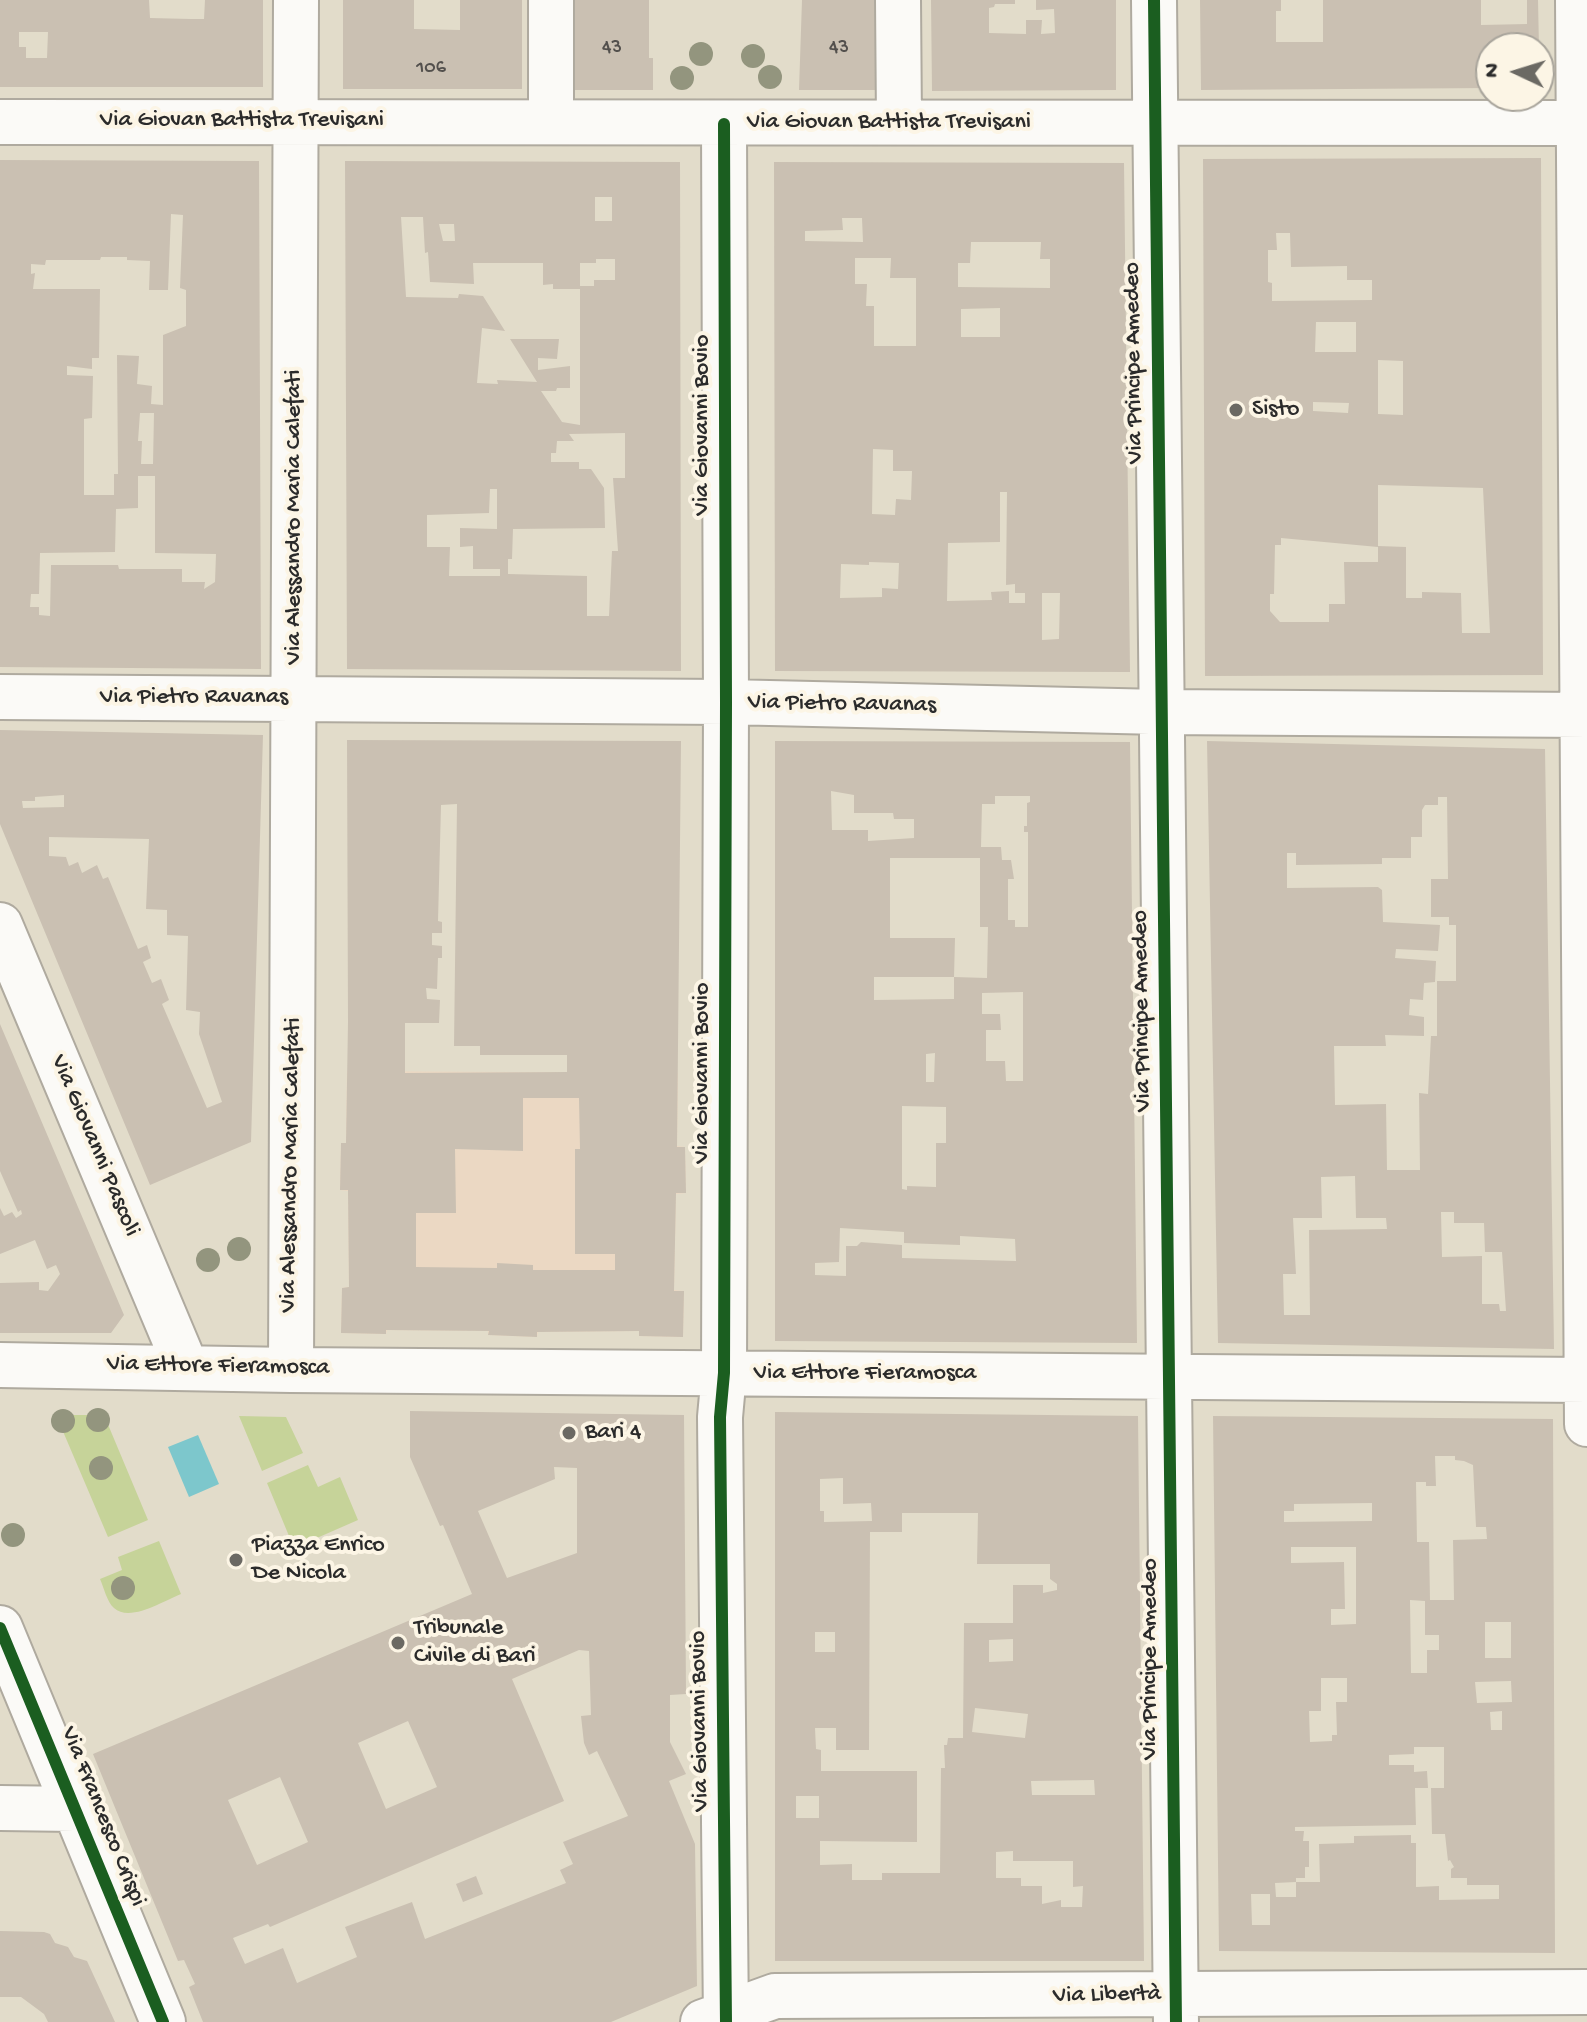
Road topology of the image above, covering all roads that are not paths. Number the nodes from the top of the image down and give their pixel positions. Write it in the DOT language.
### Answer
graph roads {
  1 [pos="296,0"];
  2 [pos="551,0"];
  3 [pos="898,0"];
  4 [pos="1154,0"];
  5 [pos="1578,0"];
  6 [pos="296,121"];
  7 [pos="0,122"];
  8 [pos="551,122"];
  9 [pos="899,122"];
  10 [pos="1154,123"];
  11 [pos="1583,123"];
  12 [pos="724,124"];
  13 [pos="0,697"];
  14 [pos="294,698"];
  15 [pos="726,702"];
  16 [pos="1161,712"];
  17 [pos="1585,715"];
  18 [pos="0,925"];
  19 [pos="0,1365"];
  20 [pos="186,1367"];
  21 [pos="291,1370"];
  22 [pos="724,1373"];
  23 [pos="1171,1376"];
  24 [pos="1587,1380"];
  25 [pos="1587,1424"];
  26 [pos="0,1628"];
  27 [pos="0,1808"];
  28 [pos="75,1809"];
  29 [pos="1587,1992"];
  30 [pos="1176,2008"];
  31 [pos="718,2019"];
  32 [pos="163,2022"];
  1 -- 6 [label="street, Via Alessandro Maria Calefati"];
  2 -- 8 [label="street"];
  3 -- 9 [label="street"];
  4 -- 10 [label="street, Via Principe Amedeo"];
  5 -- 11 [label="street"];
  6 -- 7 [label="street, Via Giovan Battista Trevisani"];
  6 -- 8 [label="street, Via Giovan Battista Trevisani"];
  6 -- 14 [label="street, Via Alessandro Maria Calefati"];
  8 -- 12 [label="street, Via Giovan Battista Trevisani"];
  9 -- 10 [label="street, Via Giovan Battista Trevisani"];
  9 -- 12 [label="street, Via Giovan Battista Trevisani"];
  10 -- 11 [label="street, Via Giovan Battista Trevisani"];
  10 -- 16 [label="street, Via Principe Amedeo"];
  11 -- 17 [label="street"];
  12 -- 15 [label="street, Via Giovanni Bovio"];
  13 -- 14 [label="street, Via Pietro Ravanas"];
  14 -- 15 [label="street, Via Pietro Ravanas"];
  14 -- 21 [label="street, Via Alessandro Maria Calefati"];
  15 -- 16 [label="street, Via Pietro Ravanas"];
  15 -- 22 [label="street, Via Giovanni Bovio"];
  16 -- 17 [label="street, Via Pietro Ravanas"];
  16 -- 23 [label="street, Via Principe Amedeo"];
  17 -- 24 [label="street"];
  18 -- 20 [label="street, Via Giovanni Pascoli"];
  19 -- 20 [label="street, Via Ettore Fieramosca"];
  20 -- 21 [label="street, Via Ettore Fieramosca"];
  21 -- 22 [label="street, Via Ettore Fieramosca"];
  22 -- 23 [label="street, Via Ettore Fieramosca"];
  22 -- 31 [label="street, Via Giovanni Bovio"];
  23 -- 24 [label="street, Via Ettore Fieramosca"];
  23 -- 30 [label="street, Via Principe Amedeo"];
  24 -- 25 [label="street"];
  26 -- 28 [label="street, Via Francesco Crispi"];
  27 -- 28 [label="street"];
  28 -- 32 [label="street, Via Francesco Crispi"];
  29 -- 30 [label="street, Via Libertà"];
  30 -- 31 [label="street, Via Libertà"];
}
